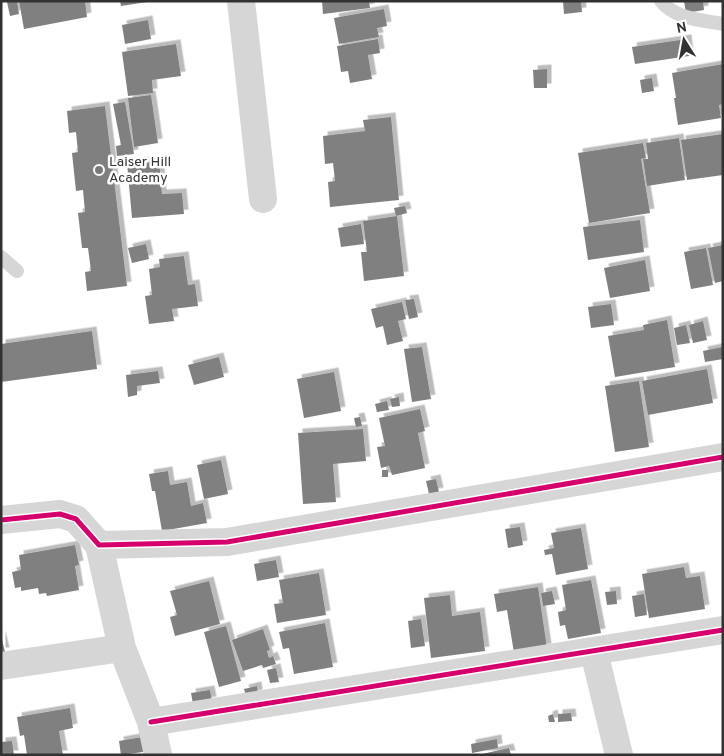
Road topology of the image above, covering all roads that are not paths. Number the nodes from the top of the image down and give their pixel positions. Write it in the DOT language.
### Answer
graph roads {
  1 [pos="240,1"];
  2 [pos="661,1"];
  3 [pos="723,24"];
  4 [pos="263,199"];
  5 [pos="1,256"];
  6 [pos="17,271"];
  7 [pos="723,458"];
  8 [pos="1,520"];
  9 [pos="100,545"];
  10 [pos="723,630"];
  11 [pos="122,648"];
  12 [pos="594,652"];
  13 [pos="1,666"];
  14 [pos="150,722"];
  15 [pos="158,755"];
  16 [pos="619,755"];
  1 -- 4 [label="street"];
  2 -- 3 [label="lane"];
  5 -- 6 [label="lane"];
  7 -- 9 [label="street"];
  8 -- 9 [label="street"];
  9 -- 11 [label="street"];
  10 -- 12 [label="street"];
  11 -- 13 [label="street"];
  11 -- 14 [label="street"];
  12 -- 14 [label="street"];
  12 -- 16 [label="street"];
  14 -- 15 [label="street"];
}
